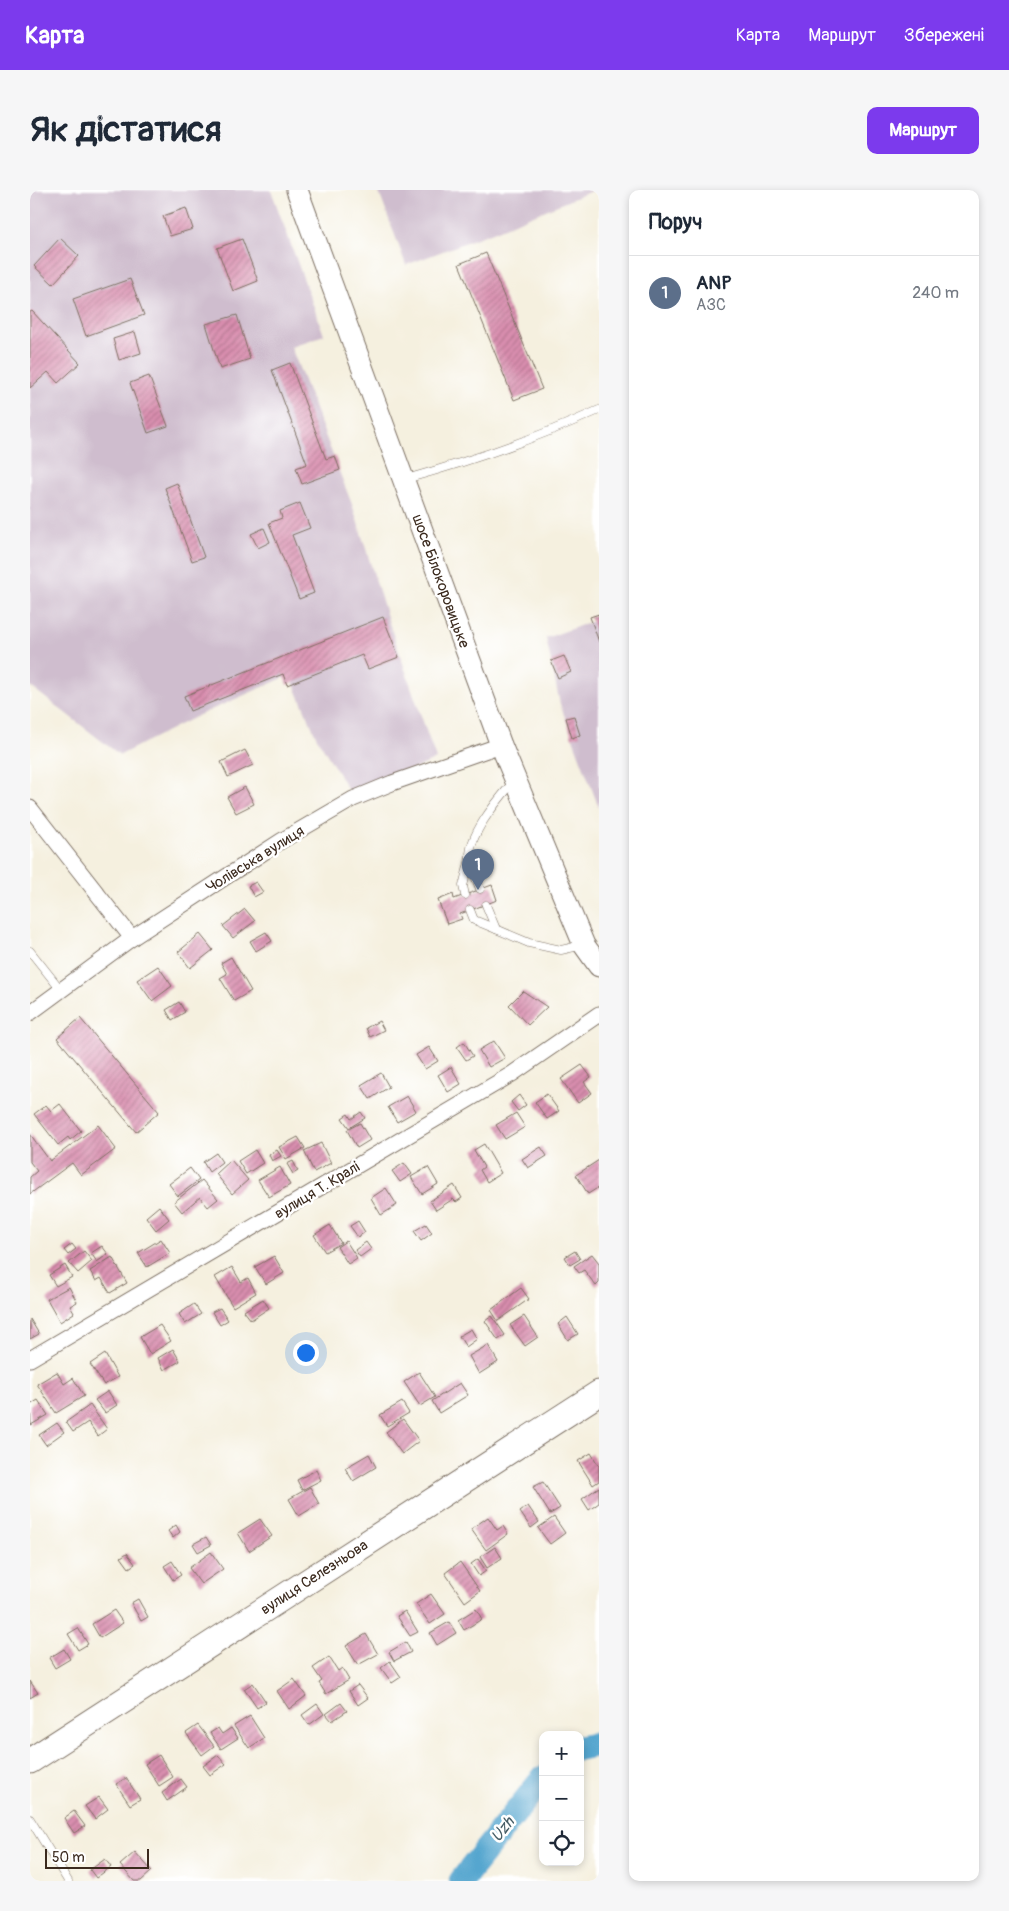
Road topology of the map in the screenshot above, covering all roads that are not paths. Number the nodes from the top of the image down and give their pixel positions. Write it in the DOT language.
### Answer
graph roads {
  1 [pos="296,190"];
  2 [pos="599,410"];
  3 [pos="404,480"];
  4 [pos="501,745"];
  5 [pos="516,780"];
  6 [pos="30,808"];
  7 [pos="470,859"];
  8 [pos="480,889"];
  9 [pos="465,895"];
  10 [pos="486,905"];
  11 [pos="470,910"];
  12 [pos="496,929"];
  13 [pos="132,938"];
  14 [pos="584,945"];
  15 [pos="30,951"];
  16 [pos="599,966"];
  17 [pos="61,990"];
  18 [pos="30,1013"];
  19 [pos="599,1014"];
  20 [pos="30,1359"];
  21 [pos="599,1393"];
  22 [pos="30,1761"];
  23 [pos="30,1819"];
  24 [pos="68,1881"];
  1 -- 3 [label="main road, шосе Білокоровицьке"];
  2 -- 3 [label="lane"];
  3 -- 4 [label="main road, шосе Білокоровицьке"];
  4 -- 5 [label="main road, шосе Білокоровицьке"];
  4 -- 13 [label="street, Чолівська вулиця"];
  5 -- 7 [label="lane"];
  5 -- 14 [label="main road, шосе Білокоровицьке"];
  6 -- 13 [label="street"];
  7 -- 8 [label="lane"];
  7 -- 9 [label="lane"];
  10 -- 12 [label="lane"];
  11 -- 12 [label="lane"];
  12 -- 14 [label="lane"];
  13 -- 17 [label="street, Чолівська вулиця"];
  14 -- 16 [label="main road, шосе Білокоровицьке"];
  15 -- 17 [label="lane"];
  17 -- 18 [label="street, Чолівська вулиця"];
  19 -- 20 [label="street, вулиця Т. Кралі"];
  21 -- 22 [label="highway, вулиця Селезньова"];
  23 -- 24 [label="lane"];
}
